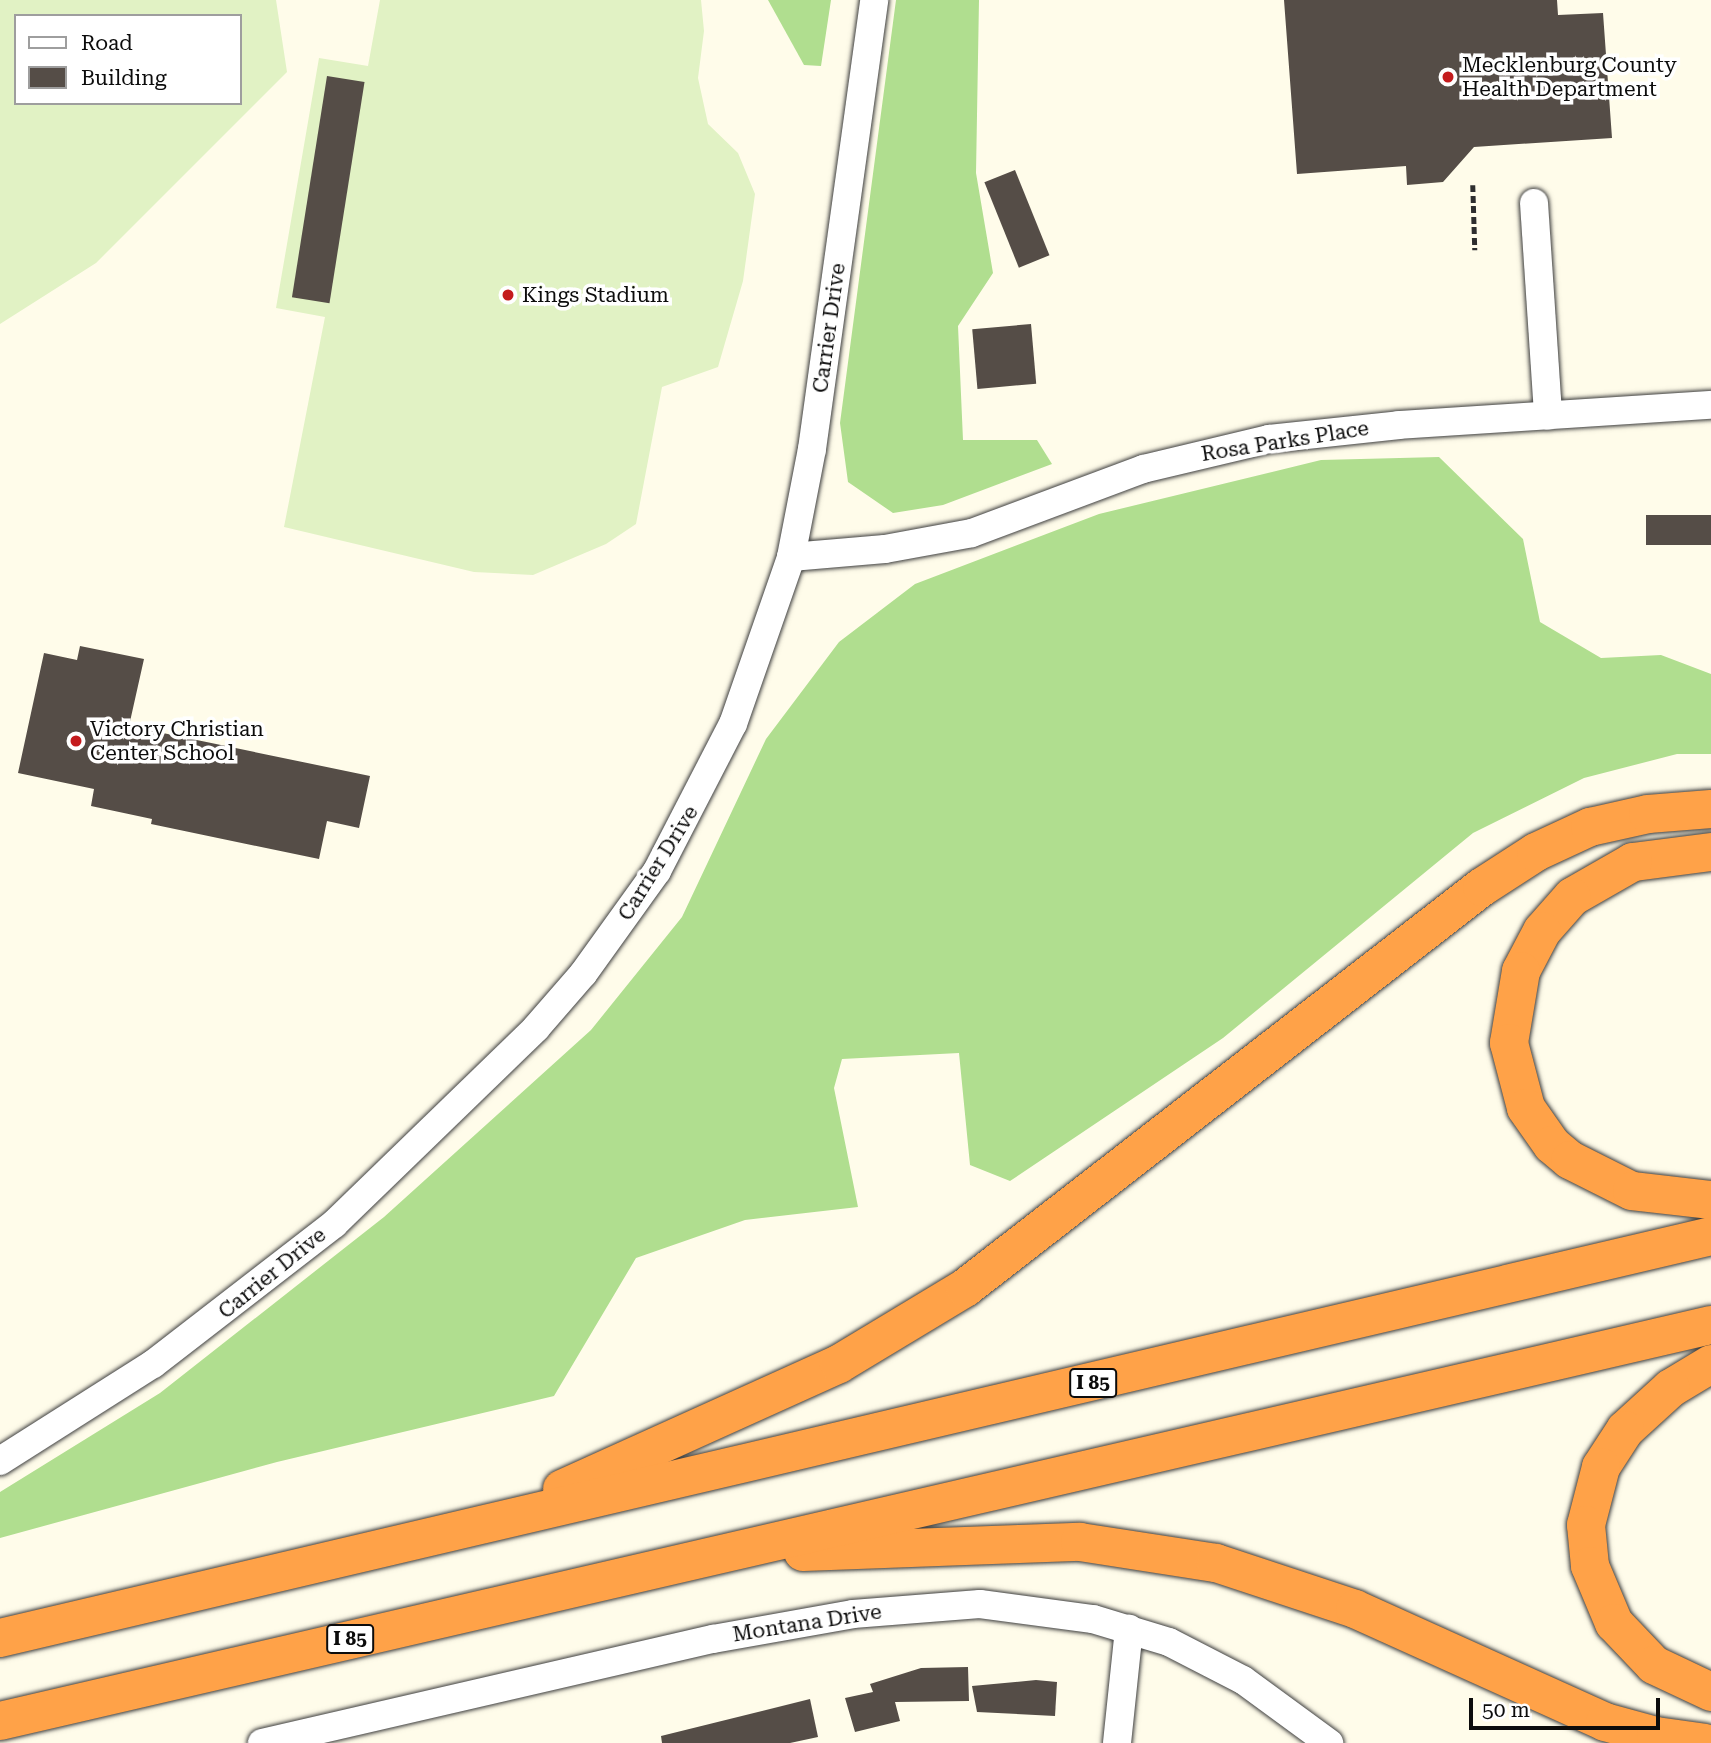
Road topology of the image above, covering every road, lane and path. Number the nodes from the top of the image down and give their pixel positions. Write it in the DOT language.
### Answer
graph roads {
  1 [pos="874,0"];
  2 [pos="1473,185"];
  3 [pos="1534,203"];
  4 [pos="1475,250"];
  5 [pos="1711,405"];
  6 [pos="1548,416"];
  7 [pos="790,557"];
  8 [pos="1711,809"];
  9 [pos="1711,852"];
  10 [pos="1711,1200"];
  11 [pos="1711,1236"];
  12 [pos="1711,1325"];
  13 [pos="1711,1364"];
  14 [pos="0,1461"];
  15 [pos="475,1527"];
  16 [pos="700,1558"];
  17 [pos="1129,1629"];
  18 [pos="0,1637"];
  19 [pos="1711,1692"];
  20 [pos="0,1721"];
  21 [pos="262,1743"];
  22 [pos="1117,1743"];
  23 [pos="1329,1743"];
  24 [pos="1705,1743"];
  1 -- 7 [label="street, Carrier Drive"];
  2 -- 4 [label="path"];
  3 -- 6 [label="street"];
  5 -- 6 [label="street, Rosa Parks Place"];
  6 -- 7 [label="street, Rosa Parks Place"];
  7 -- 14 [label="street, Carrier Drive"];
  8 -- 15 [label="highway"];
  9 -- 10 [label="highway"];
  11 -- 15 [label="highway, I 85"];
  12 -- 16 [label="highway, I 85"];
  13 -- 19 [label="highway"];
  15 -- 18 [label="highway, I 85"];
  16 -- 20 [label="highway, I 85"];
  16 -- 24 [label="highway"];
  17 -- 21 [label="street, Montana Drive"];
  17 -- 22 [label="street"];
  17 -- 23 [label="street, Montana Drive"];
}
